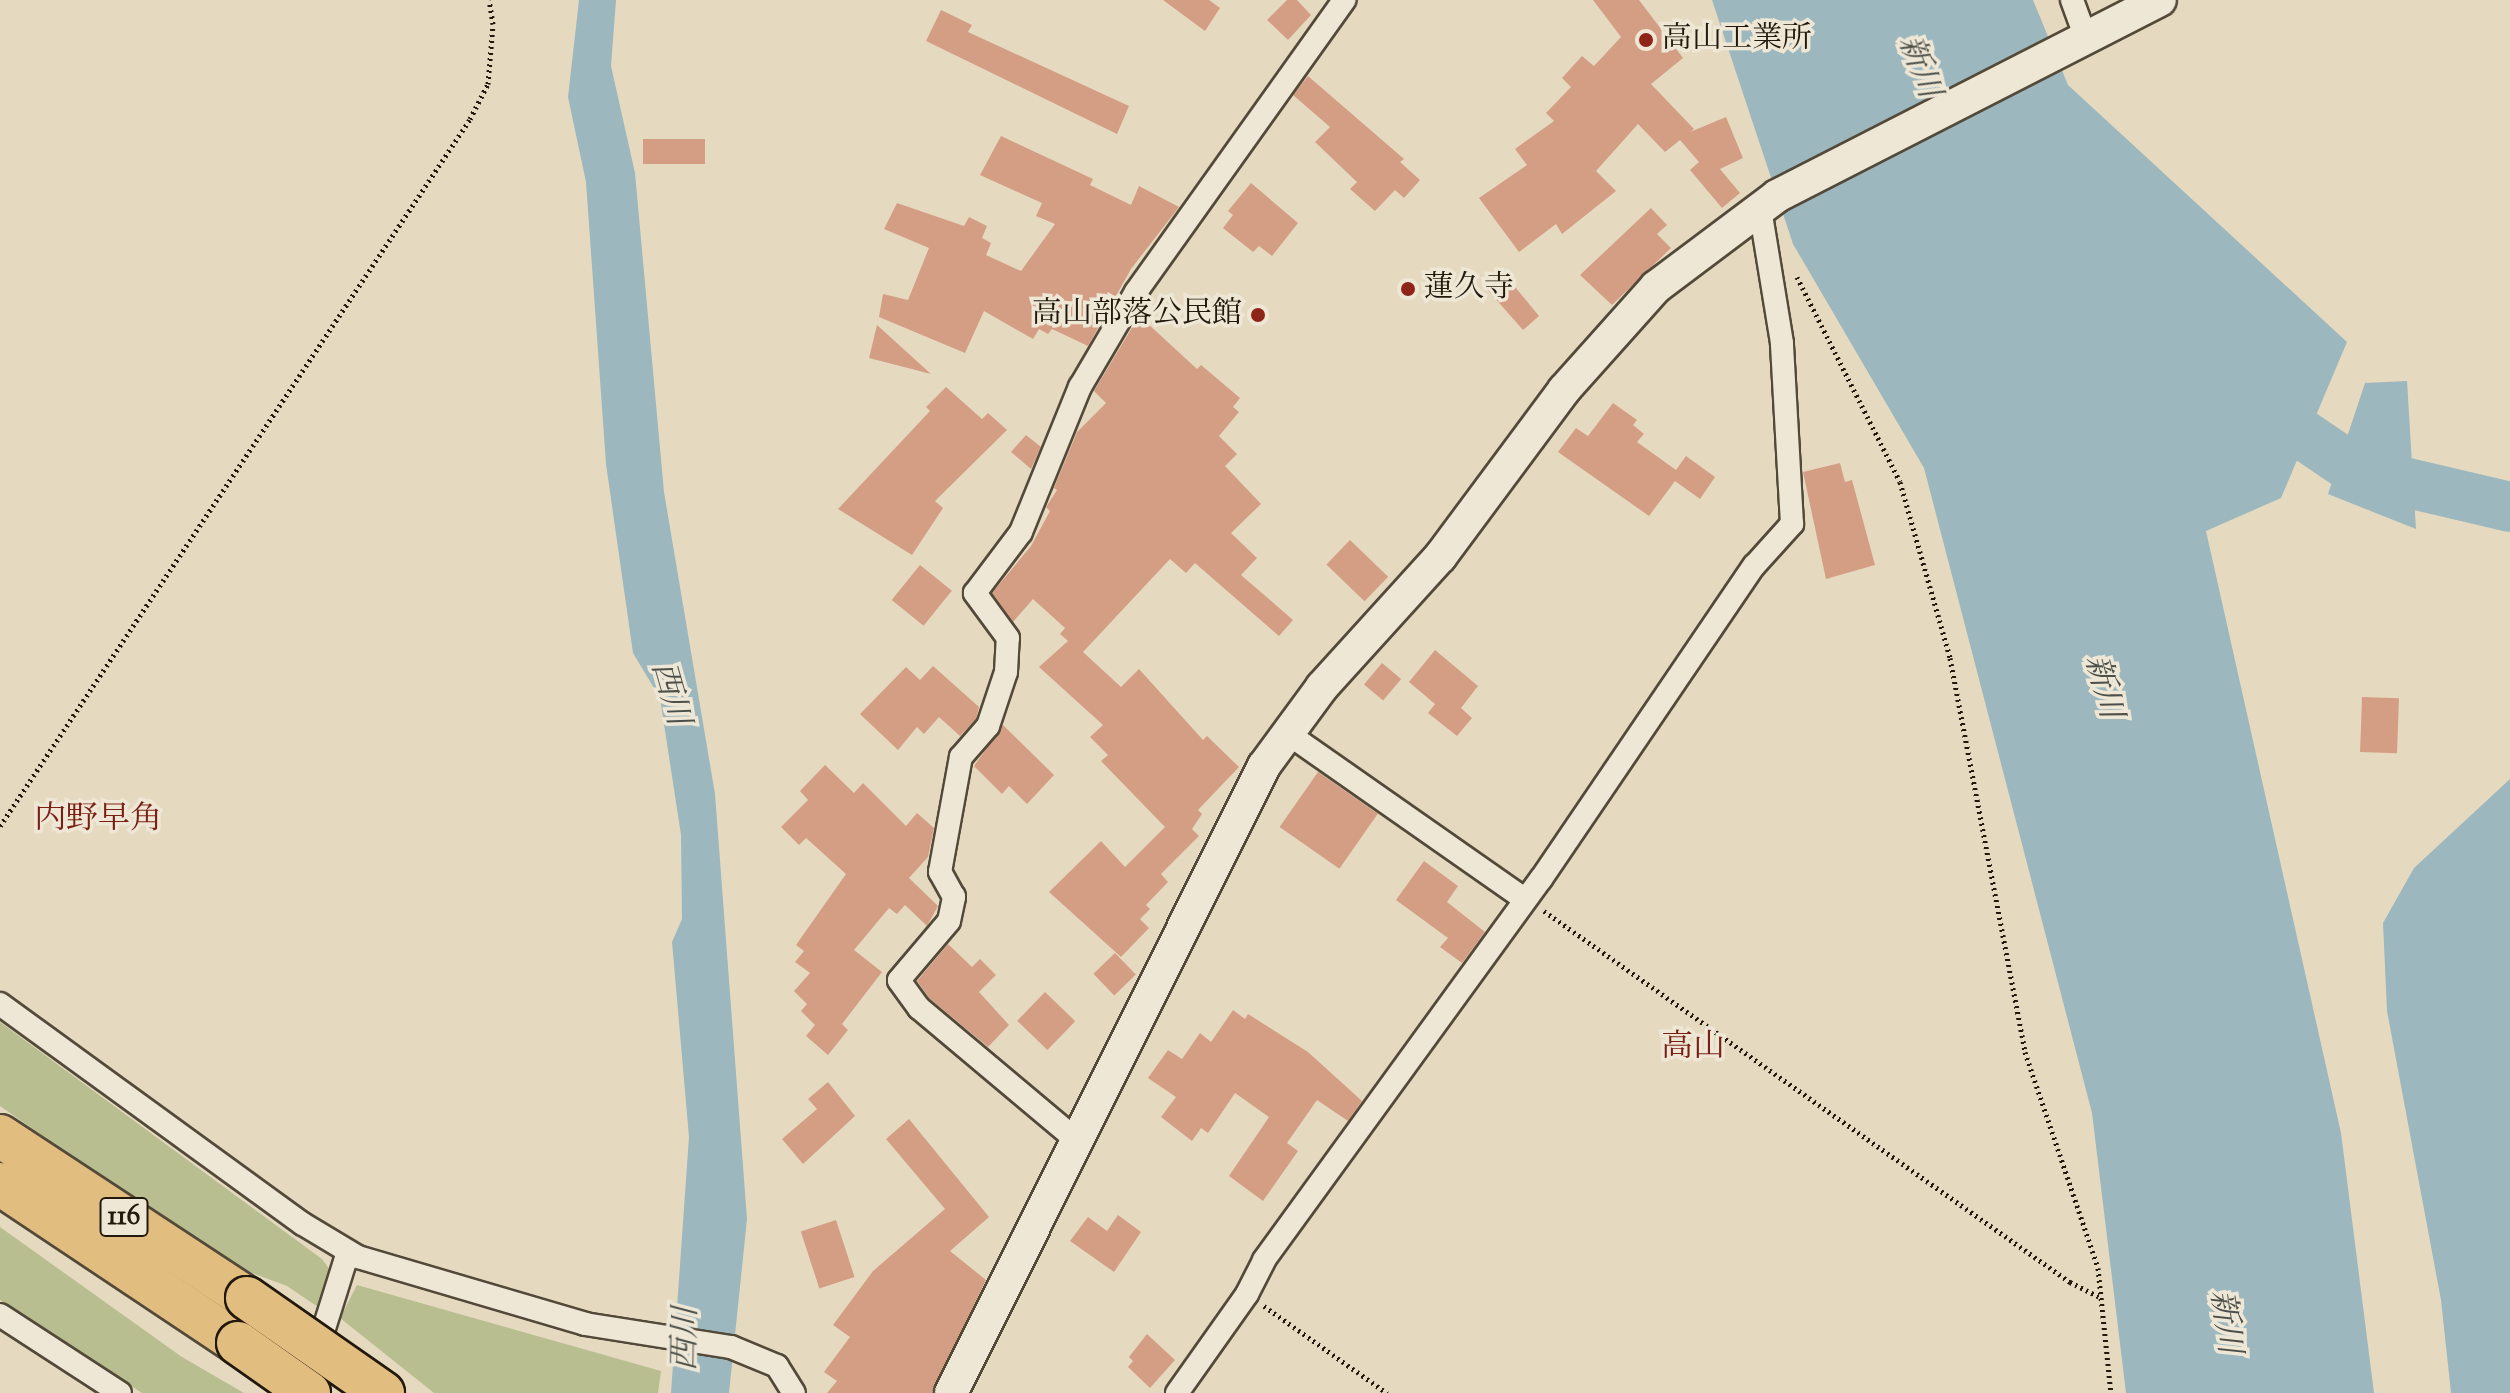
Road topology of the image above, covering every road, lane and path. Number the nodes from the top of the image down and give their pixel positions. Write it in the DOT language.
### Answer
graph roads {
  1 [pos="489,0"];
  2 [pos="1344,0"];
  3 [pos="2072,0"];
  4 [pos="2160,0"];
  5 [pos="2087,41"];
  6 [pos="1769,202"];
  7 [pos="1795,274"];
  8 [pos="1290,735"];
  9 [pos="0,826"];
  10 [pos="1524,899"];
  11 [pos="0,1004"];
  12 [pos="0,1136"];
  13 [pos="1080,1143"];
  14 [pos="0,1184"];
  15 [pos="348,1252"];
  16 [pos="1247,1294"];
  17 [pos="2101,1298"];
  18 [pos="0,1315"];
  19 [pos="120,1393"];
  20 [pos="308,1393"];
  21 [pos="383,1393"];
  22 [pos="794,1393"];
  23 [pos="951,1393"];
  24 [pos="1177,1393"];
  25 [pos="1387,1393"];
  26 [pos="2111,1393"];
  1 -- 9 [label="path"];
  2 -- 13 [label="street"];
  3 -- 5 [label="street"];
  4 -- 5 [label="street"];
  5 -- 6 [label="street"];
  6 -- 8 [label="street"];
  6 -- 10 [label="street"];
  7 -- 17 [label="path"];
  8 -- 10 [label="street"];
  8 -- 13 [label="street"];
  10 -- 16 [label="street"];
  10 -- 17 [label="path"];
  11 -- 15 [label="street"];
  12 -- 21 [label="highway, 116, bridge"];
  13 -- 23 [label="street"];
  14 -- 20 [label="highway, 116, bridge"];
  15 -- 20 [label="street"];
  15 -- 22 [label="street"];
  16 -- 24 [label="street"];
  16 -- 25 [label="path"];
  17 -- 26 [label="path"];
  18 -- 19 [label="street"];
}
